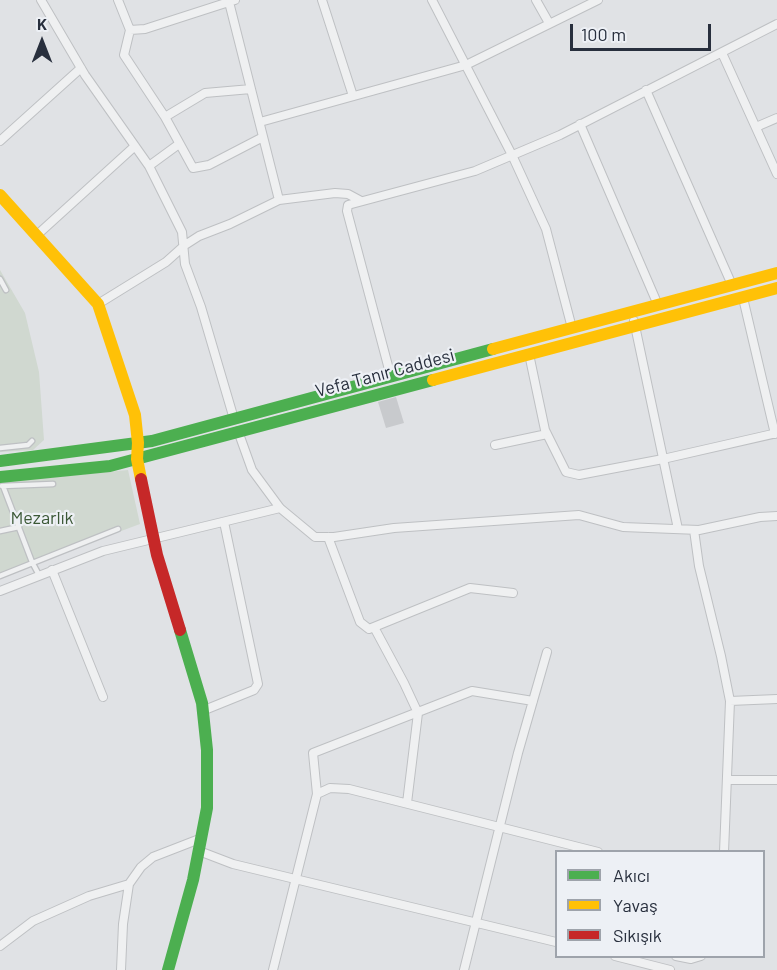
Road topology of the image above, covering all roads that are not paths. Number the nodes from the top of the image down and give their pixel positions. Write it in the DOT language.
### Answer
graph roads {
  1 [pos="41,0"];
  2 [pos="118,0"];
  3 [pos="322,0"];
  4 [pos="432,0"];
  5 [pos="536,0"];
  6 [pos="598,0"];
  7 [pos="232,1"];
  8 [pos="549,23"];
  9 [pos="777,24"];
  10 [pos="130,30"];
  11 [pos="722,54"];
  12 [pos="466,66"];
  13 [pos="81,68"];
  14 [pos="251,89"];
  15 [pos="646,90"];
  16 [pos="353,96"];
  17 [pos="165,117"];
  18 [pos="777,118"];
  19 [pos="260,122"];
  20 [pos="580,124"];
  21 [pos="756,127"];
  22 [pos="263,137"];
  23 [pos="0,141"];
  24 [pos="179,144"];
  25 [pos="135,146"];
  26 [pos="512,155"];
  27 [pos="149,165"];
  28 [pos="777,174"];
  29 [pos="0,195"];
  30 [pos="279,200"];
  31 [pos="361,201"];
  32 [pos="37,235"];
  33 [pos="184,245"];
  34 [pos="777,273"];
  35 [pos="0,279"];
  36 [pos="732,285"];
  37 [pos="777,288"];
  38 [pos="6,290"];
  39 [pos="743,298"];
  40 [pos="98,304"];
  41 [pos="658,305"];
  42 [pos="631,312"];
  43 [pos="635,327"];
  44 [pos="572,328"];
  45 [pos="529,354"];
  46 [pos="391,377"];
  47 [pos="236,425"];
  48 [pos="547,434"];
  49 [pos="776,434"];
  50 [pos="32,441"];
  51 [pos="138,443"];
  52 [pos="495,445"];
  53 [pos="0,448"];
  54 [pos="137,459"];
  55 [pos="663,459"];
  56 [pos="0,461"];
  57 [pos="1,483"];
  58 [pos="53,484"];
  59 [pos="280,508"];
  60 [pos="777,516"];
  61 [pos="224,522"];
  62 [pos="19,527"];
  63 [pos="118,529"];
  64 [pos="678,529"];
  65 [pos="694,530"];
  66 [pos="0,531"];
  67 [pos="328,537"];
  68 [pos="154,539"];
  69 [pos="32,562"];
  70 [pos="52,570"];
  71 [pos="39,575"];
  72 [pos="0,576"];
  73 [pos="0,591"];
  74 [pos="513,593"];
  75 [pos="375,628"];
  76 [pos="547,652"];
  77 [pos="103,697"];
  78 [pos="777,699"];
  79 [pos="533,701"];
  80 [pos="730,701"];
  81 [pos="202,711"];
  82 [pos="418,713"];
  83 [pos="727,780"];
  84 [pos="777,780"];
  85 [pos="318,794"];
  86 [pos="407,803"];
  87 [pos="500,826"];
  88 [pos="202,838"];
  89 [pos="590,850"];
  90 [pos="724,850"];
  91 [pos="199,851"];
  92 [pos="296,879"];
  93 [pos="129,884"];
  94 [pos="475,923"];
  95 [pos="555,942"];
  96 [pos="0,946"];
  97 [pos="626,958"];
  98 [pos="648,960"];
  99 [pos="121,970"];
  100 [pos="168,970"];
  101 [pos="273,970"];
  102 [pos="464,970"];
  103 [pos="670,970"];
  1 -- 13 [label="street"];
  2 -- 10 [label="street"];
  3 -- 16 [label="street"];
  4 -- 12 [label="street"];
  5 -- 8 [label="street"];
  6 -- 8 [label="street"];
  7 -- 10 [label="street"];
  7 -- 14 [label="street"];
  8 -- 12 [label="street"];
  9 -- 11 [label="street"];
  10 -- 17 [label="street"];
  11 -- 15 [label="street"];
  11 -- 21 [label="street"];
  12 -- 16 [label="street"];
  12 -- 26 [label="street"];
  13 -- 23 [label="street"];
  13 -- 25 [label="street"];
  14 -- 17 [label="street"];
  14 -- 19 [label="street"];
  15 -- 20 [label="street"];
  15 -- 36 [label="street"];
  16 -- 19 [label="street"];
  17 -- 24 [label="street"];
  18 -- 21 [label="street"];
  19 -- 22 [label="street"];
  20 -- 26 [label="street"];
  20 -- 41 [label="street"];
  21 -- 28 [label="street"];
  22 -- 24 [label="street"];
  22 -- 30 [label="street"];
  24 -- 27 [label="street"];
  25 -- 27 [label="street"];
  25 -- 32 [label="street"];
  26 -- 31 [label="street"];
  26 -- 44 [label="street"];
  27 -- 33 [label="street"];
  29 -- 32 [label="main road"];
  30 -- 31 [label="street"];
  30 -- 33 [label="street"];
  31 -- 46 [label="street"];
  32 -- 40 [label="main road"];
  33 -- 40 [label="street"];
  33 -- 47 [label="street"];
  34 -- 36 [label="main road, Vefa Tanır Caddesi"];
  35 -- 38 [label="lane"];
  36 -- 41 [label="main road, Vefa Tanır Caddesi"];
  37 -- 39 [label="main road, Vefa Tanır Caddesi"];
  39 -- 43 [label="main road, Vefa Tanır Caddesi"];
  39 -- 49 [label="street"];
  40 -- 51 [label="main road"];
  41 -- 42 [label="main road, Vefa Tanır Caddesi"];
  42 -- 43 [label="street"];
  42 -- 44 [label="main road, Vefa Tanır Caddesi"];
  43 -- 45 [label="main road, Vefa Tanır Caddesi"];
  43 -- 55 [label="street"];
  44 -- 46 [label="main road, Vefa Tanır Caddesi"];
  45 -- 47 [label="main road, Vefa Tanır Caddesi"];
  45 -- 48 [label="street"];
  46 -- 47 [label="main road, Vefa Tanır Caddesi"];
  47 -- 51 [label="main road, Vefa Tanır Caddesi"];
  47 -- 54 [label="main road, Vefa Tanır Caddesi"];
  47 -- 59 [label="street"];
  48 -- 52 [label="street"];
  48 -- 55 [label="street"];
  49 -- 55 [label="street"];
  50 -- 53 [label="lane"];
  51 -- 54 [label="main road"];
  51 -- 56 [label="main road, Vefa Tanır Caddesi"];
  54 -- 57 [label="main road, Vefa Tanır Caddesi"];
  54 -- 68 [label="main road"];
  55 -- 64 [label="street"];
  57 -- 58 [label="lane"];
  57 -- 62 [label="lane"];
  59 -- 61 [label="street"];
  59 -- 67 [label="street"];
  60 -- 65 [label="street"];
  61 -- 68 [label="street"];
  61 -- 81 [label="street"];
  62 -- 66 [label="lane"];
  62 -- 69 [label="lane"];
  63 -- 69 [label="lane"];
  64 -- 65 [label="street"];
  64 -- 67 [label="street"];
  65 -- 80 [label="street"];
  67 -- 75 [label="street"];
  68 -- 70 [label="street"];
  68 -- 81 [label="main road"];
  69 -- 71 [label="lane"];
  69 -- 72 [label="lane"];
  70 -- 71 [label="street"];
  70 -- 77 [label="street"];
  71 -- 73 [label="street"];
  74 -- 75 [label="street"];
  75 -- 82 [label="street"];
  76 -- 79 [label="street"];
  78 -- 80 [label="street"];
  79 -- 82 [label="street"];
  79 -- 87 [label="street"];
  80 -- 83 [label="street"];
  81 -- 88 [label="main road"];
  82 -- 85 [label="street"];
  82 -- 86 [label="street"];
  83 -- 84 [label="street"];
  83 -- 90 [label="street"];
  85 -- 86 [label="street"];
  85 -- 92 [label="street"];
  86 -- 87 [label="street"];
  87 -- 89 [label="street"];
  87 -- 94 [label="street"];
  88 -- 91 [label="main road"];
  88 -- 93 [label="street"];
  91 -- 92 [label="street"];
  91 -- 100 [label="main road"];
  92 -- 94 [label="street"];
  92 -- 101 [label="street"];
  93 -- 96 [label="street"];
  93 -- 99 [label="street"];
  94 -- 95 [label="street"];
  94 -- 102 [label="street"];
  97 -- 98 [label="street"];
  98 -- 103 [label="street"];
}
